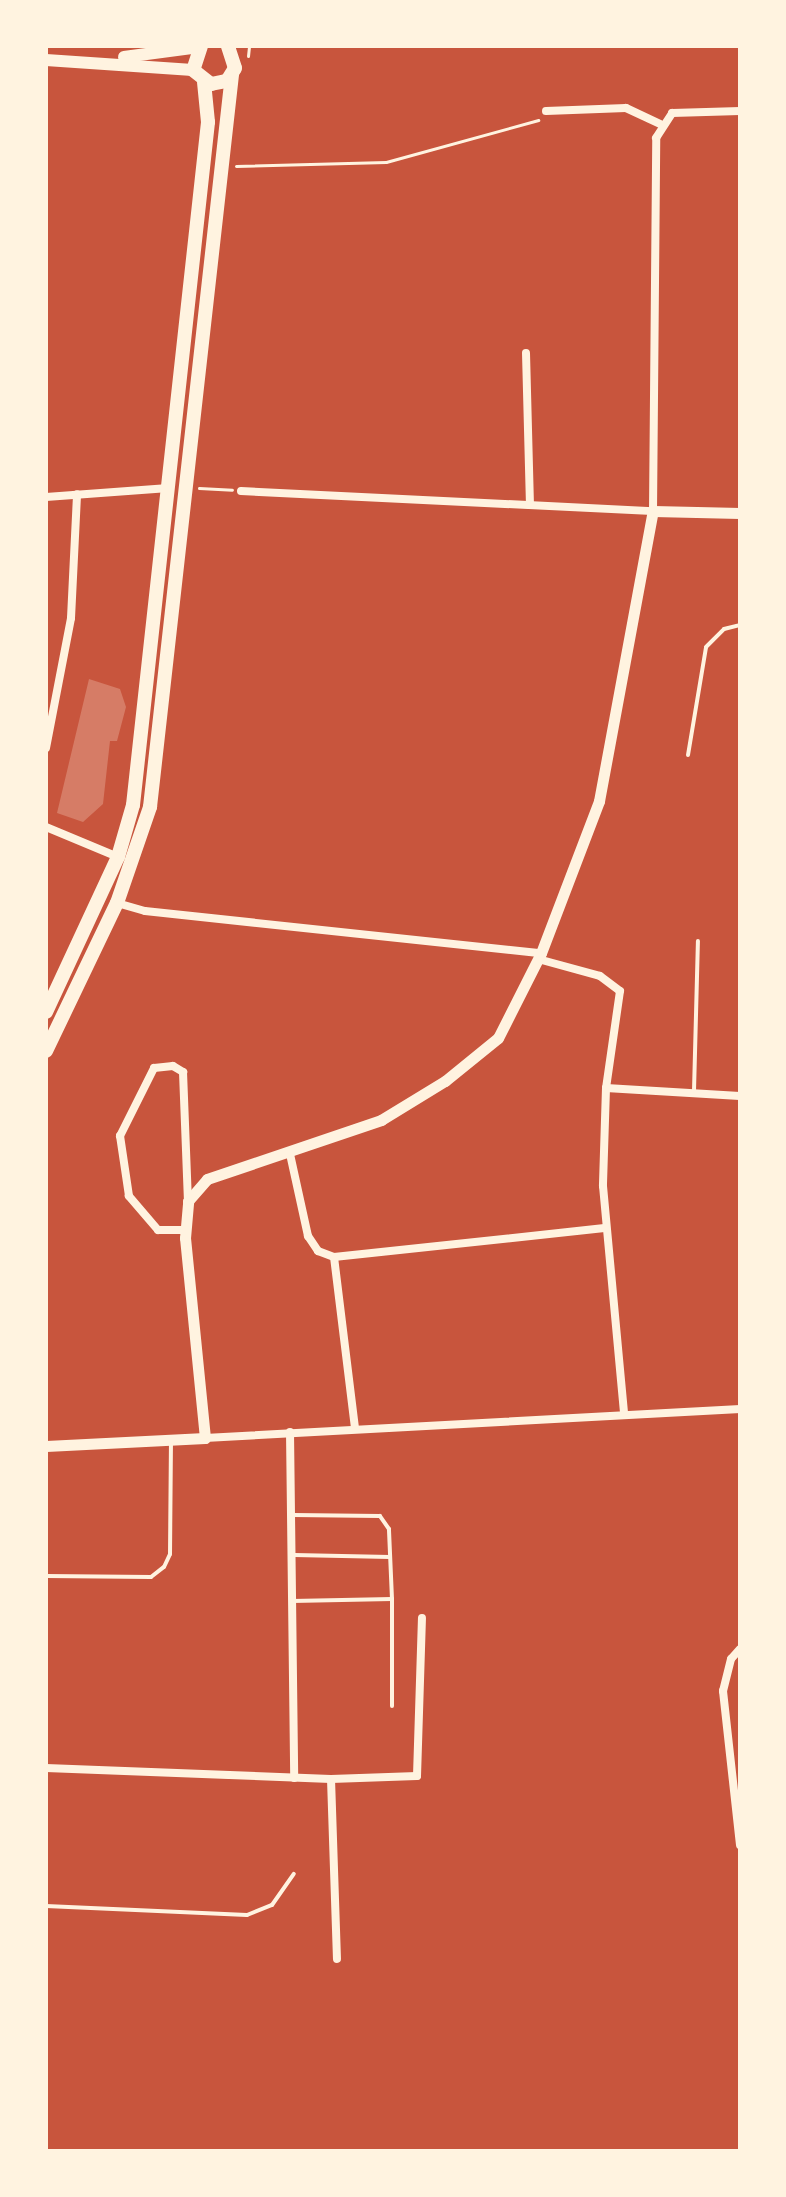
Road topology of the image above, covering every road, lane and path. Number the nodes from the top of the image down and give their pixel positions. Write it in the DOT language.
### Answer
graph roads {
  1 [pos="249,46"];
  2 [pos="200,47"];
  3 [pos="232,48"];
  4 [pos="46,60"];
  5 [pos="101,60"];
  6 [pos="247,61"];
  7 [pos="193,70"];
  8 [pos="232,75"];
  9 [pos="204,82"];
  10 [pos="546,111"];
  11 [pos="740,111"];
  12 [pos="661,124"];
  13 [pos="235,152"];
  14 [pos="526,353"];
  15 [pos="177,388"];
  16 [pos="199,390"];
  17 [pos="169,488"];
  18 [pos="188,488"];
  19 [pos="241,491"];
  20 [pos="77,494"];
  21 [pos="46,497"];
  22 [pos="530,502"];
  23 [pos="653,511"];
  24 [pos="740,513"];
  25 [pos="740,625"];
  26 [pos="46,748"];
  27 [pos="688,755"];
  28 [pos="46,827"];
  29 [pos="118,857"];
  30 [pos="117,903"];
  31 [pos="698,941"];
  32 [pos="540,956"];
  33 [pos="46,1012"];
  34 [pos="46,1051"];
  35 [pos="606,1088"];
  36 [pos="694,1093"];
  37 [pos="740,1096"];
  38 [pos="290,1154"];
  39 [pos="188,1201"];
  40 [pos="604,1228"];
  41 [pos="186,1230"];
  42 [pos="334,1257"];
  43 [pos="740,1409"];
  44 [pos="624,1414"];
  45 [pos="355,1428"];
  46 [pos="290,1432"];
  47 [pos="205,1438"];
  48 [pos="171,1441"];
  49 [pos="46,1446"];
  50 [pos="291,1515"];
  51 [pos="291,1555"];
  52 [pos="390,1557"];
  53 [pos="46,1576"];
  54 [pos="392,1599"];
  55 [pos="292,1601"];
  56 [pos="422,1618"];
  57 [pos="740,1649"];
  58 [pos="392,1706"];
  59 [pos="46,1768"];
  60 [pos="294,1778"];
  61 [pos="331,1779"];
  62 [pos="740,1845"];
  63 [pos="294,1874"];
  64 [pos="46,1906"];
  65 [pos="337,1959"];
  1 -- 6 [label="path"];
  2 -- 5 [label="main road"];
  2 -- 7 [label="main road"];
  3 -- 8 [label="main road"];
  4 -- 5 [label="main road"];
  5 -- 7 [label="main road"];
  7 -- 9 [label="main road"];
  8 -- 9 [label="main road"];
  8 -- 16 [label="main road"];
  9 -- 15 [label="main road"];
  10 -- 12 [label="street"];
  10 -- 13 [label="path"];
  11 -- 12 [label="street"];
  12 -- 23 [label="street"];
  14 -- 22 [label="street"];
  15 -- 16 [label="main road"];
  15 -- 17 [label="main road"];
  16 -- 18 [label="main road"];
  17 -- 20 [label="street"];
  17 -- 29 [label="main road"];
  18 -- 19 [label="path"];
  18 -- 30 [label="main road"];
  19 -- 22 [label="street"];
  20 -- 21 [label="street"];
  20 -- 26 [label="street"];
  22 -- 23 [label="street"];
  23 -- 24 [label="street"];
  23 -- 32 [label="street"];
  25 -- 27 [label="lane"];
  28 -- 29 [label="street"];
  29 -- 33 [label="main road"];
  30 -- 32 [label="street"];
  30 -- 34 [label="main road"];
  31 -- 36 [label="lane"];
  32 -- 35 [label="street"];
  32 -- 38 [label="street"];
  35 -- 36 [label="street"];
  35 -- 40 [label="street"];
  36 -- 37 [label="street"];
  38 -- 39 [label="street"];
  38 -- 42 [label="street"];
  39 -- 41 [label="street"];
  39 -- 41 [label="street"];
  40 -- 42 [label="street"];
  40 -- 44 [label="street"];
  41 -- 47 [label="street"];
  42 -- 45 [label="street"];
  43 -- 44 [label="street"];
  44 -- 45 [label="street"];
  45 -- 46 [label="street"];
  46 -- 47 [label="street"];
  46 -- 50 [label="street"];
  47 -- 48 [label="street"];
  48 -- 49 [label="street"];
  48 -- 53 [label="lane"];
  50 -- 51 [label="street"];
  50 -- 52 [label="lane"];
  51 -- 52 [label="lane"];
  51 -- 55 [label="street"];
  52 -- 54 [label="lane"];
  54 -- 55 [label="lane"];
  54 -- 58 [label="lane"];
  55 -- 60 [label="street"];
  56 -- 61 [label="street"];
  57 -- 62 [label="street"];
  59 -- 60 [label="street"];
  60 -- 61 [label="street"];
  61 -- 65 [label="street"];
  63 -- 64 [label="lane"];
}
